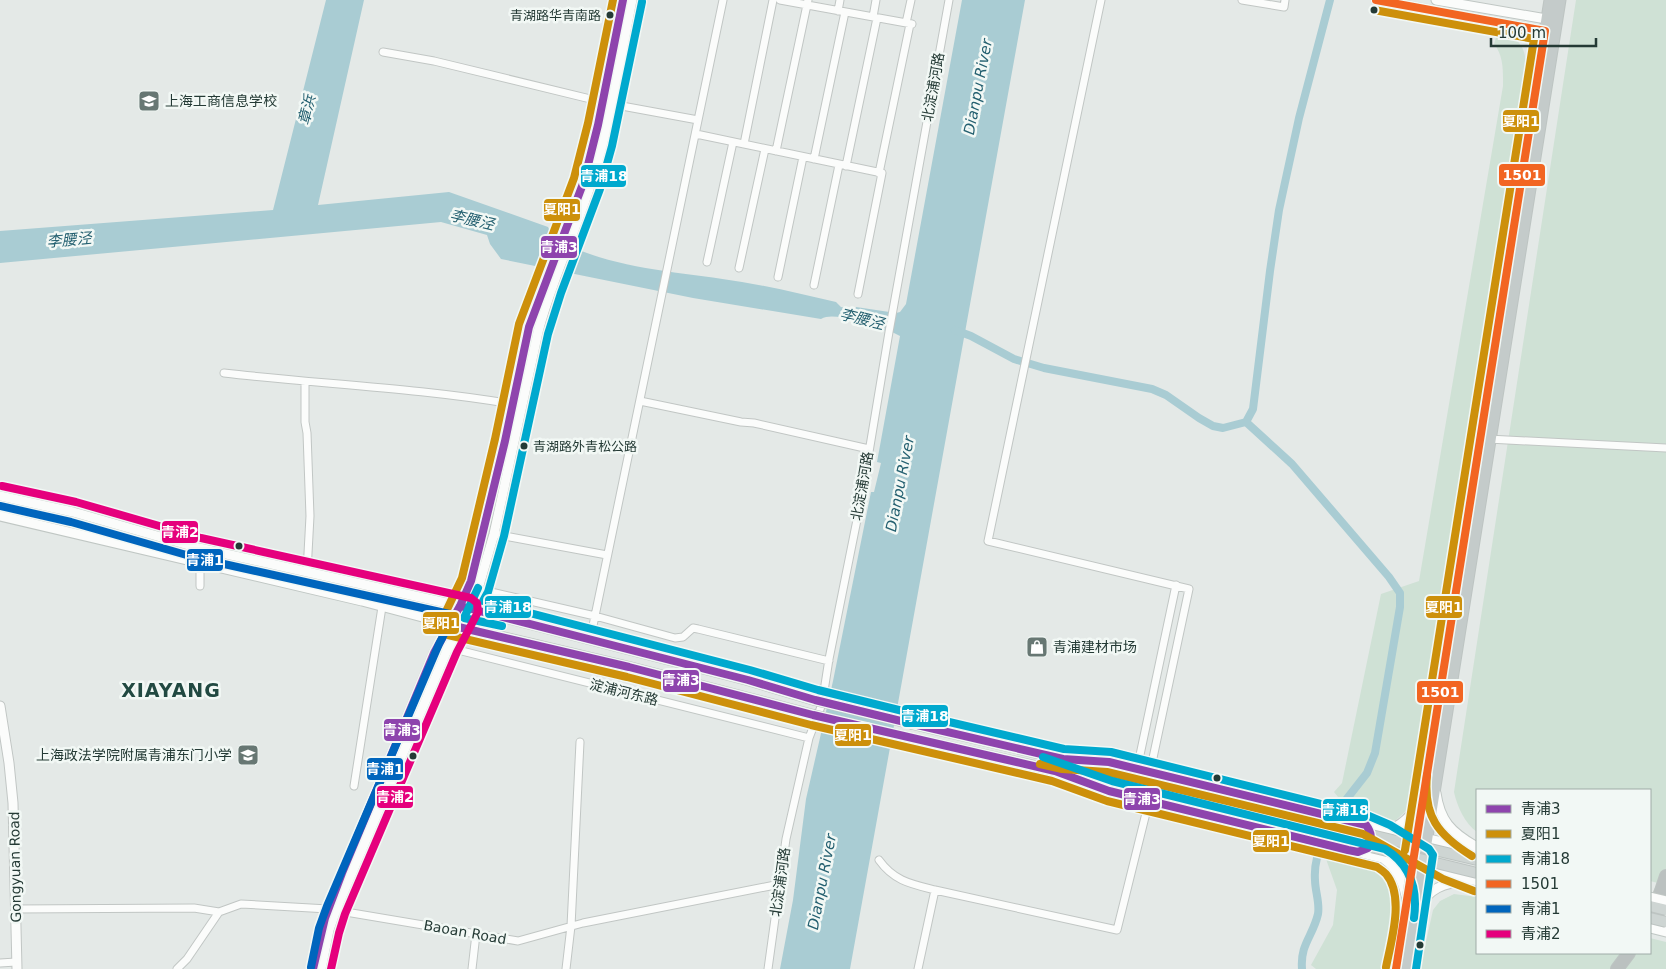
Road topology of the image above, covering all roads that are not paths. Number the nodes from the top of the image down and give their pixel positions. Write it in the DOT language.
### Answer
graph roads {
  1 [pos="623,0"];
  2 [pos="632,0"];
  3 [pos="724,0"];
  4 [pos="773,0"];
  5 [pos="780,0"];
  6 [pos="840,0"];
  7 [pos="876,0"];
  8 [pos="911,0"];
  9 [pos="949,0"];
  10 [pos="1101,0"];
  11 [pos="1242,0"];
  12 [pos="1285,0"];
  13 [pos="1376,0"];
  14 [pos="1436,0"];
  15 [pos="1550,0"];
  16 [pos="1560,0"];
  17 [pos="808,2"];
  18 [pos="841,11"];
  19 [pos="875,17"];
  20 [pos="910,24"];
  21 [pos="1551,26"];
  22 [pos="383,52"];
  23 [pos="607,103"];
  24 [pos="698,120"];
  25 [pos="696,134"];
  26 [pos="733,142"];
  27 [pos="744,144"];
  28 [pos="766,149"];
  29 [pos="776,151"];
  30 [pos="803,157"];
  31 [pos="814,159"];
  32 [pos="843,165"];
  33 [pos="879,173"];
  34 [pos="706,262"];
  35 [pos="739,268"];
  36 [pos="553,272"];
  37 [pos="778,276"];
  38 [pos="814,285"];
  39 [pos="858,294"];
  40 [pos="224,373"];
  41 [pos="305,382"];
  42 [pos="640,402"];
  43 [pos="512,404"];
  44 [pos="1485,439"];
  45 [pos="1666,448"];
  46 [pos="869,449"];
  47 [pos="0,496"];
  48 [pos="0,516"];
  49 [pos="494,534"];
  50 [pos="607,556"];
  51 [pos="200,563"];
  52 [pos="307,572"];
  53 [pos="200,586"];
  54 [pos="1176,586"];
  55 [pos="478,589"];
  56 [pos="382,606"];
  57 [pos="464,607"];
  58 [pos="595,616"];
  59 [pos="455,626"];
  60 [pos="590,640"];
  61 [pos="443,646"];
  62 [pos="829,662"];
  63 [pos="0,706"];
  64 [pos="810,738"];
  65 [pos="580,742"];
  66 [pos="1063,759"];
  67 [pos="1137,769"];
  68 [pos="1427,770"];
  69 [pos="1055,771"];
  70 [pos="1150,772"];
  71 [pos="1436,784"];
  72 [pos="354,786"];
  73 [pos="1149,801"];
  74 [pos="1366,825"];
  75 [pos="1390,830"];
  76 [pos="1422,836"];
  77 [pos="1476,848"];
  78 [pos="1476,849"];
  79 [pos="1476,849"];
  80 [pos="1358,852"];
  81 [pos="1372,855"];
  82 [pos="1419,858"];
  83 [pos="879,860"];
  84 [pos="1476,860"];
  85 [pos="1666,876"];
  86 [pos="1476,879"];
  87 [pos="780,884"];
  88 [pos="935,890"];
  89 [pos="1651,897"];
  90 [pos="1666,901"];
  91 [pos="1407,902"];
  92 [pos="1651,906"];
  93 [pos="15,909"];
  94 [pos="332,909"];
  95 [pos="1666,910"];
  96 [pos="219,912"];
  97 [pos="1651,915"];
  98 [pos="1651,918"];
  99 [pos="1666,922"];
  100 [pos="1414,924"];
  101 [pos="571,926"];
  102 [pos="1651,928"];
  103 [pos="1666,932"];
  104 [pos="476,934"];
  105 [pos="1628,954"];
  106 [pos="0,962"];
  107 [pos="17,966"];
  108 [pos="177,969"];
  109 [pos="312,969"];
  110 [pos="321,969"];
  111 [pos="472,969"];
  112 [pos="566,969"];
  113 [pos="768,969"];
  114 [pos="918,969"];
  115 [pos="1396,969"];
  116 [pos="1406,969"];
  117 [pos="1617,969"];
  1 -- 23 [label="main road"];
  2 -- 23 [label="main road"];
  3 -- 24 [label="street"];
  4 -- 27 [label="street"];
  5 -- 17 [label="street"];
  6 -- 18 [label="street"];
  7 -- 19 [label="street"];
  8 -- 20 [label="street"];
  9 -- 46 [label="street, 北淀浦河路"];
  10 -- 54 [label="street"];
  11 -- 12 [label="street"];
  13 -- 21 [label="main road"];
  14 -- 21 [label="main road"];
  15 -- 21 [label="highway"];
  16 -- 21 [label="highway"];
  17 -- 18 [label="street"];
  17 -- 29 [label="street"];
  18 -- 19 [label="street"];
  18 -- 31 [label="street"];
  19 -- 20 [label="street"];
  19 -- 32 [label="street"];
  20 -- 33 [label="street"];
  21 -- 44 [label="highway"];
  22 -- 23 [label="street"];
  23 -- 24 [label="street"];
  23 -- 36 [label="main road"];
  24 -- 25 [label="street"];
  25 -- 26 [label="street"];
  25 -- 42 [label="street"];
  26 -- 27 [label="street"];
  26 -- 34 [label="street"];
  27 -- 28 [label="street"];
  28 -- 29 [label="street"];
  28 -- 35 [label="street"];
  29 -- 30 [label="street"];
  30 -- 31 [label="street"];
  30 -- 37 [label="street"];
  31 -- 32 [label="street"];
  32 -- 33 [label="street"];
  32 -- 38 [label="street"];
  33 -- 39 [label="street"];
  36 -- 43 [label="main road"];
  36 -- 49 [label="main road"];
  40 -- 41 [label="street"];
  41 -- 43 [label="street"];
  41 -- 52 [label="street"];
  42 -- 46 [label="street"];
  42 -- 50 [label="street"];
  43 -- 57 [label="main road"];
  44 -- 45 [label="street"];
  44 -- 68 [label="highway"];
  44 -- 71 [label="highway"];
  46 -- 62 [label="street, 北淀浦河路"];
  47 -- 52 [label="main road"];
  48 -- 51 [label="main road"];
  49 -- 50 [label="street"];
  49 -- 55 [label="main road"];
  50 -- 58 [label="street"];
  51 -- 53 [label="street"];
  51 -- 56 [label="main road"];
  52 -- 57 [label="main road"];
  54 -- 67 [label="street"];
  54 -- 70 [label="street"];
  55 -- 57 [label="main road"];
  55 -- 58 [label="street"];
  56 -- 59 [label="main road"];
  56 -- 72 [label="street"];
  57 -- 59 [label="main road"];
  57 -- 60 [label="main road"];
  58 -- 60 [label="street"];
  58 -- 62 [label="street"];
  59 -- 61 [label="main road"];
  59 -- 69 [label="main road, bridge"];
  60 -- 66 [label="main road, bridge"];
  61 -- 64 [label="street, 淀浦河东路"];
  61 -- 94 [label="main road"];
  62 -- 64 [label="street, 北淀浦河路"];
  63 -- 93 [label="main road, Gongyuan Road"];
  64 -- 87 [label="street, 北淀浦河路"];
  65 -- 101 [label="street"];
  66 -- 67 [label="main road"];
  66 -- 84 [label="main road, bridge"];
  67 -- 70 [label="main road"];
  68 -- 75 [label="main road"];
  68 -- 76 [label="highway"];
  69 -- 73 [label="main road"];
  69 -- 86 [label="main road, bridge"];
  70 -- 74 [label="main road"];
  71 -- 76 [label="highway"];
  71 -- 77 [label="main road"];
  73 -- 80 [label="main road"];
  73 -- 88 [label="street"];
  74 -- 75 [label="main road"];
  74 -- 80 [label="main road"];
  74 -- 82 [label="main road"];
  75 -- 76 [label="main road"];
  76 -- 78 [label="main road"];
  76 -- 82 [label="highway"];
  79 -- 82 [label="main road"];
  80 -- 81 [label="main road"];
  81 -- 82 [label="main road"];
  81 -- 91 [label="main road"];
  82 -- 86 [label="main road"];
  82 -- 91 [label="highway"];
  82 -- 100 [label="highway"];
  83 -- 88 [label="street"];
  85 -- 97 [label="highway"];
  86 -- 100 [label="main road"];
  87 -- 101 [label="street, Baoan Road"];
  87 -- 113 [label="street, 北淀浦河路"];
  88 -- 114 [label="street"];
  89 -- 90 [label="main road, bridge"];
  91 -- 115 [label="highway"];
  92 -- 95 [label="main road, bridge"];
  93 -- 96 [label="street"];
  93 -- 107 [label="main road, Gongyuan Road"];
  94 -- 96 [label="street, Baoan Road"];
  94 -- 104 [label="street, Baoan Road"];
  94 -- 109 [label="main road"];
  94 -- 110 [label="main road"];
  96 -- 108 [label="street"];
  98 -- 99 [label="main road, bridge"];
  100 -- 116 [label="highway"];
  101 -- 104 [label="street, Baoan Road"];
  101 -- 112 [label="street"];
  102 -- 103 [label="main road"];
  104 -- 111 [label="street"];
  105 -- 117 [label="highway"];
  106 -- 107 [label="street"];
}
